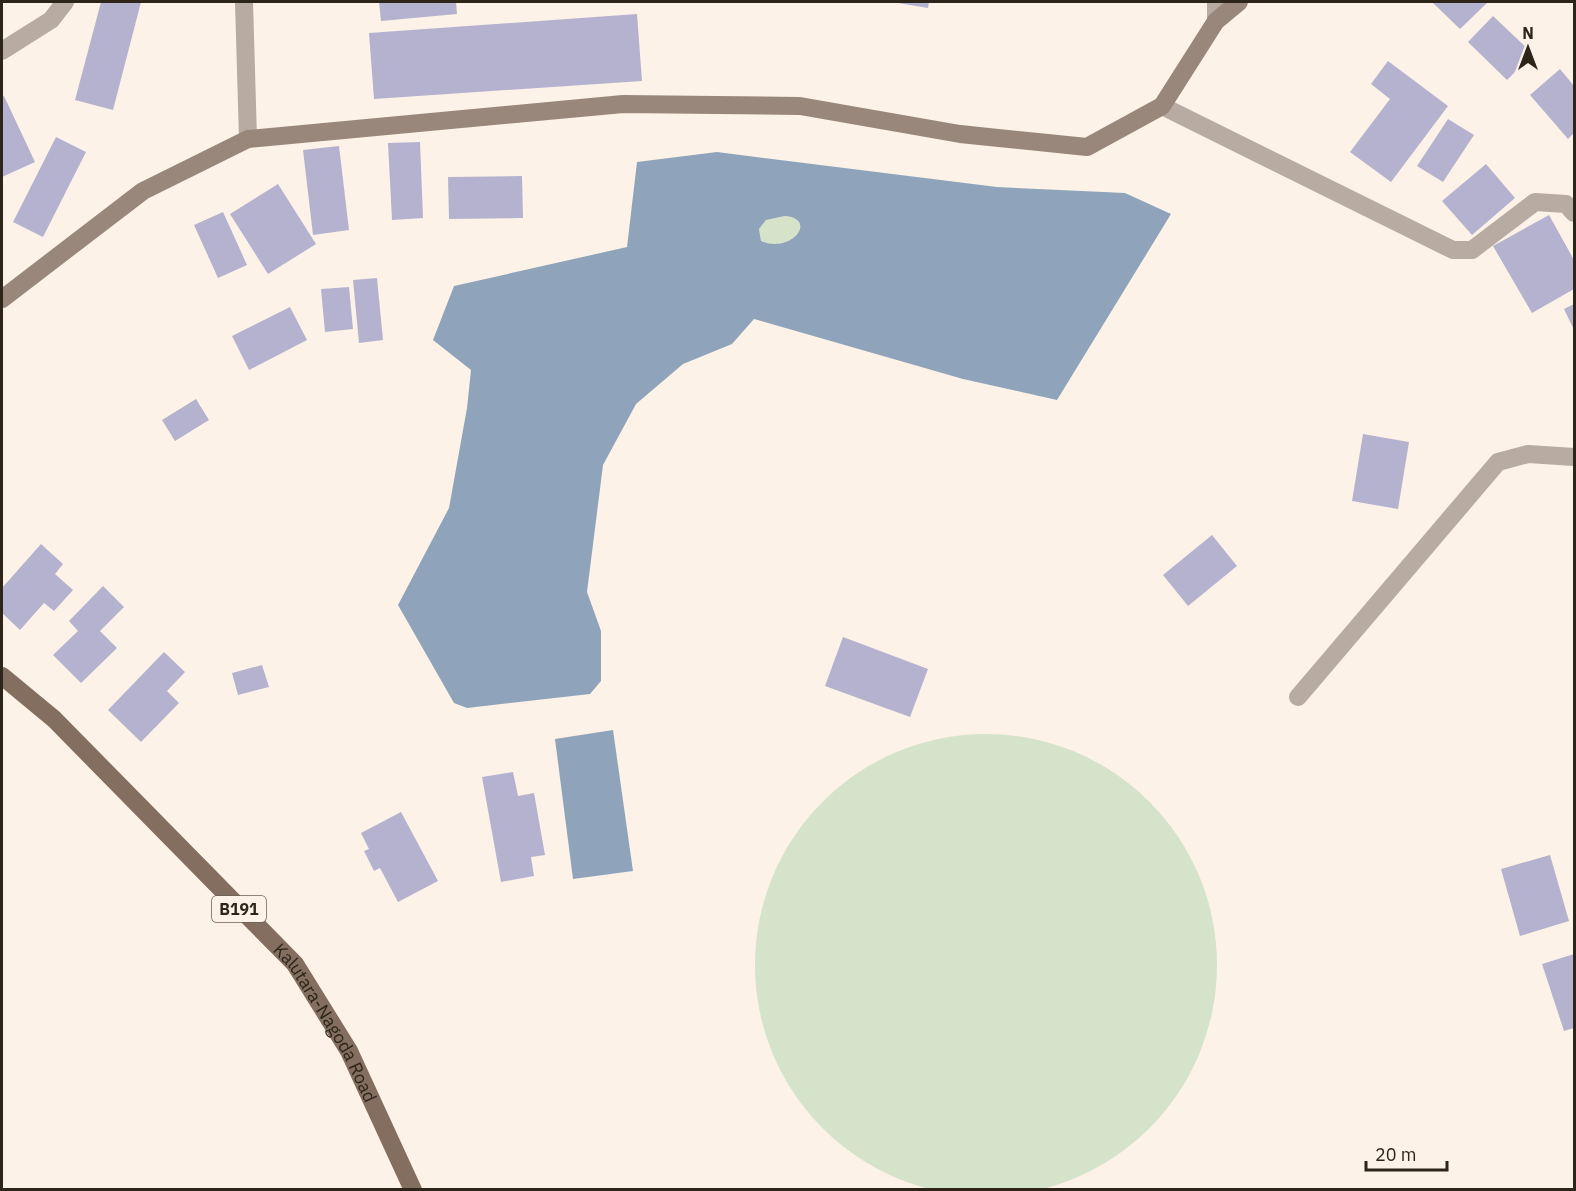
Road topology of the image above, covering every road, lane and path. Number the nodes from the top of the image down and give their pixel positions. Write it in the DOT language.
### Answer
graph roads {
  1 [pos="64,2"];
  2 [pos="244,2"];
  3 [pos="1216,2"];
  4 [pos="1239,2"];
  5 [pos="1216,21"];
  6 [pos="2,51"];
  7 [pos="1162,106"];
  8 [pos="248,139"];
  9 [pos="1575,213"];
  10 [pos="2,300"];
  11 [pos="1575,457"];
  12 [pos="2,676"];
  13 [pos="1298,697"];
  14 [pos="413,1190"];
  1 -- 6 [label="street"];
  2 -- 8 [label="street"];
  3 -- 5 [label="street"];
  4 -- 5 [label="street"];
  5 -- 7 [label="street"];
  7 -- 8 [label="street"];
  7 -- 9 [label="street"];
  8 -- 10 [label="street"];
  11 -- 13 [label="street"];
  12 -- 14 [label="main road, Kalutara-Nagoda Road / B191"];
}
